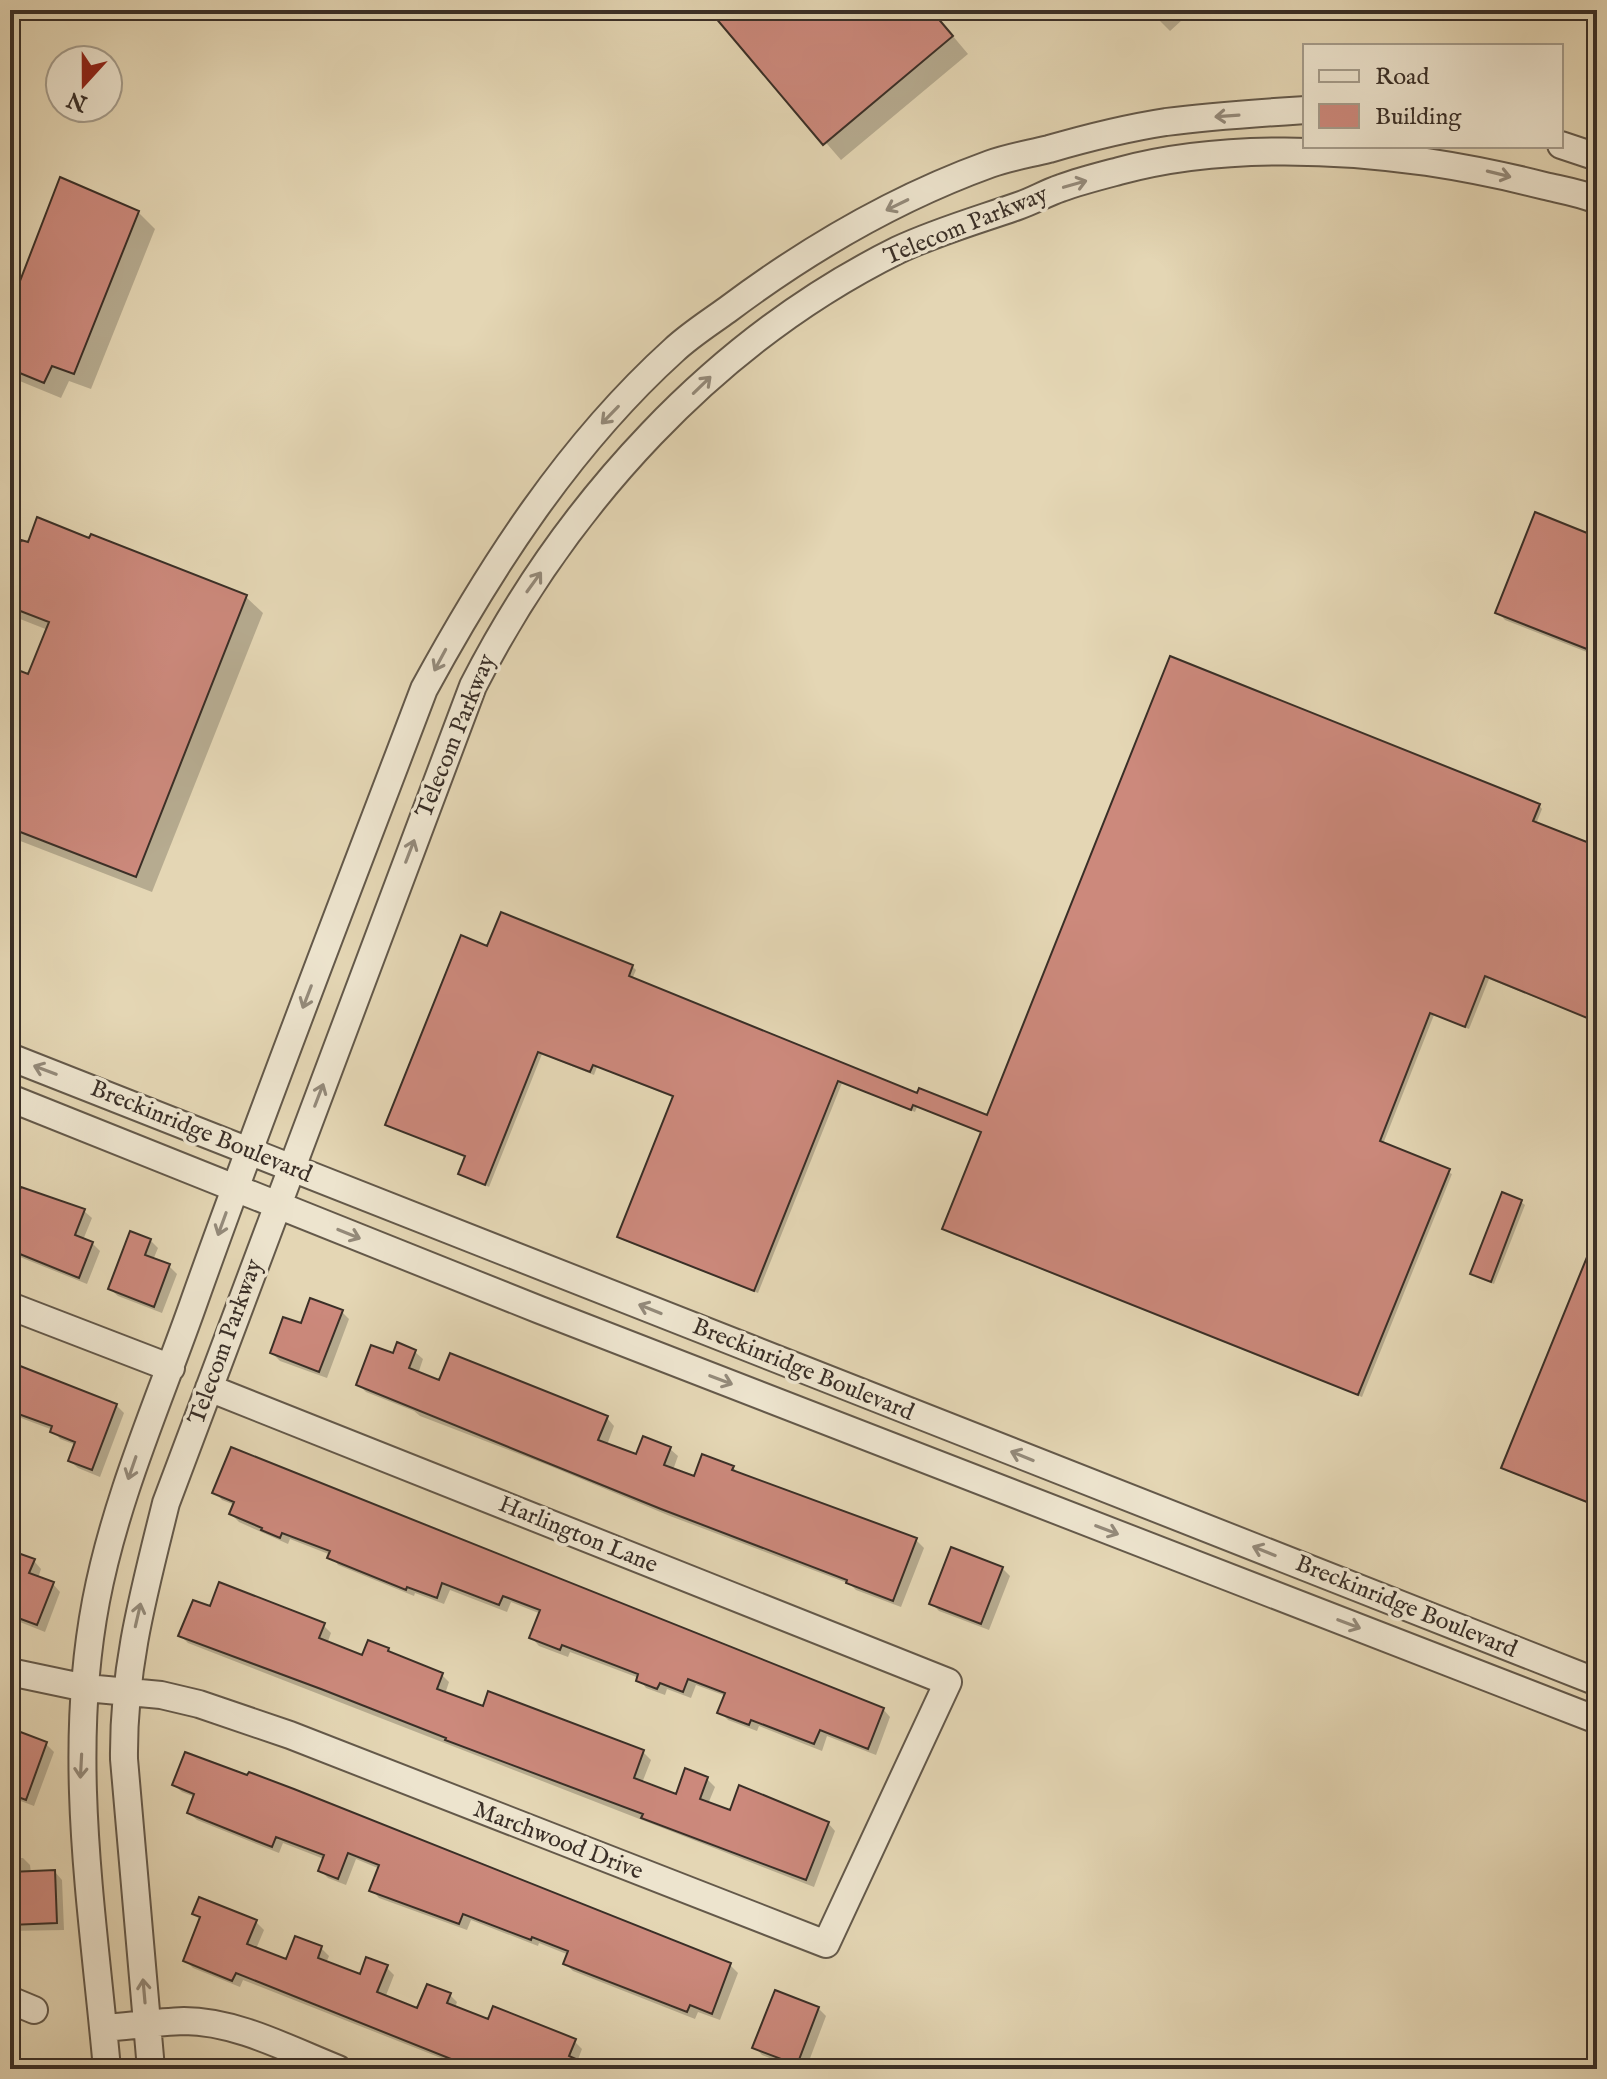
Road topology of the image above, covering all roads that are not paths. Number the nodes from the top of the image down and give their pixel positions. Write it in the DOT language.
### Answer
graph roads {
  1 [pos="1303,110"];
  2 [pos="1563,146"];
  3 [pos="1423,154"];
  4 [pos="1597,157"];
  5 [pos="1597,200"];
  6 [pos="800,259"];
  7 [pos="821,293"];
  8 [pos="456,631"];
  9 [pos="492,648"];
  10 [pos="10,1057"];
  11 [pos="10,1098"];
  12 [pos="248,1150"];
  13 [pos="291,1168"];
  14 [pos="235,1187"];
  15 [pos="276,1205"];
  16 [pos="10,1306"];
  17 [pos="771,1357"];
  18 [pos="171,1368"];
  19 [pos="209,1388"];
  20 [pos="756,1393"];
  21 [pos="1311,1570"];
  22 [pos="1298,1604"];
  23 [pos="10,1672"];
  24 [pos="948,1682"];
  25 [pos="1597,1682"];
  26 [pos="86,1688"];
  27 [pos="126,1692"];
  28 [pos="1597,1720"];
  29 [pos="147,2024"];
  30 [pos="104,2028"];
  31 [pos="107,2069"];
  32 [pos="151,2069"];
  33 [pos="338,2069"];
  1 -- 6 [label="street, Telecom Parkway, one-way"];
  2 -- 4 [label="street"];
  3 -- 5 [label="street, Telecom Parkway, one-way"];
  7 -- 3 [label="street, Telecom Parkway, one-way"];
  6 -- 7 [label="street"];
  6 -- 8 [label="street, Telecom Parkway, one-way"];
  9 -- 7 [label="street, Telecom Parkway, one-way"];
  8 -- 9 [label="street"];
  8 -- 12 [label="street, Telecom Parkway, one-way"];
  13 -- 9 [label="street, Telecom Parkway, one-way"];
  12 -- 10 [label="street, Breckinridge Boulevard, one-way"];
  11 -- 14 [label="street, Breckinridge Boulevard"];
  12 -- 13 [label="street, Breckinridge Boulevard"];
  12 -- 14 [label="street, Telecom Parkway"];
  13 -- 15 [label="street, Telecom Parkway"];
  17 -- 13 [label="street, Breckinridge Boulevard, one-way"];
  14 -- 15 [label="street, Breckinridge Boulevard"];
  14 -- 18 [label="street, Telecom Parkway, one-way"];
  15 -- 19 [label="street, Telecom Parkway"];
  15 -- 20 [label="street, Breckinridge Boulevard, one-way"];
  16 -- 18 [label="street"];
  17 -- 20 [label="street"];
  21 -- 17 [label="street, Breckinridge Boulevard, one-way"];
  18 -- 26 [label="street, Telecom Parkway, one-way"];
  19 -- 24 [label="street, Harlington Lane"];
  27 -- 19 [label="street, Telecom Parkway, one-way"];
  20 -- 22 [label="street, Breckinridge Boulevard, one-way"];
  21 -- 22 [label="street"];
  21 -- 25 [label="street, Breckinridge Boulevard"];
  22 -- 28 [label="street, Breckinridge Boulevard, one-way"];
  23 -- 26 [label="street, Marchwood Drive"];
  24 -- 27 [label="street, Marchwood Drive"];
  26 -- 27 [label="street, Marchwood Drive"];
  26 -- 30 [label="street, Telecom Parkway, one-way"];
  29 -- 27 [label="street, Telecom Parkway, one-way"];
  29 -- 30 [label="street"];
  29 -- 32 [label="street, Telecom Parkway"];
  29 -- 33 [label="street"];
  30 -- 31 [label="street, Telecom Parkway"];
}
